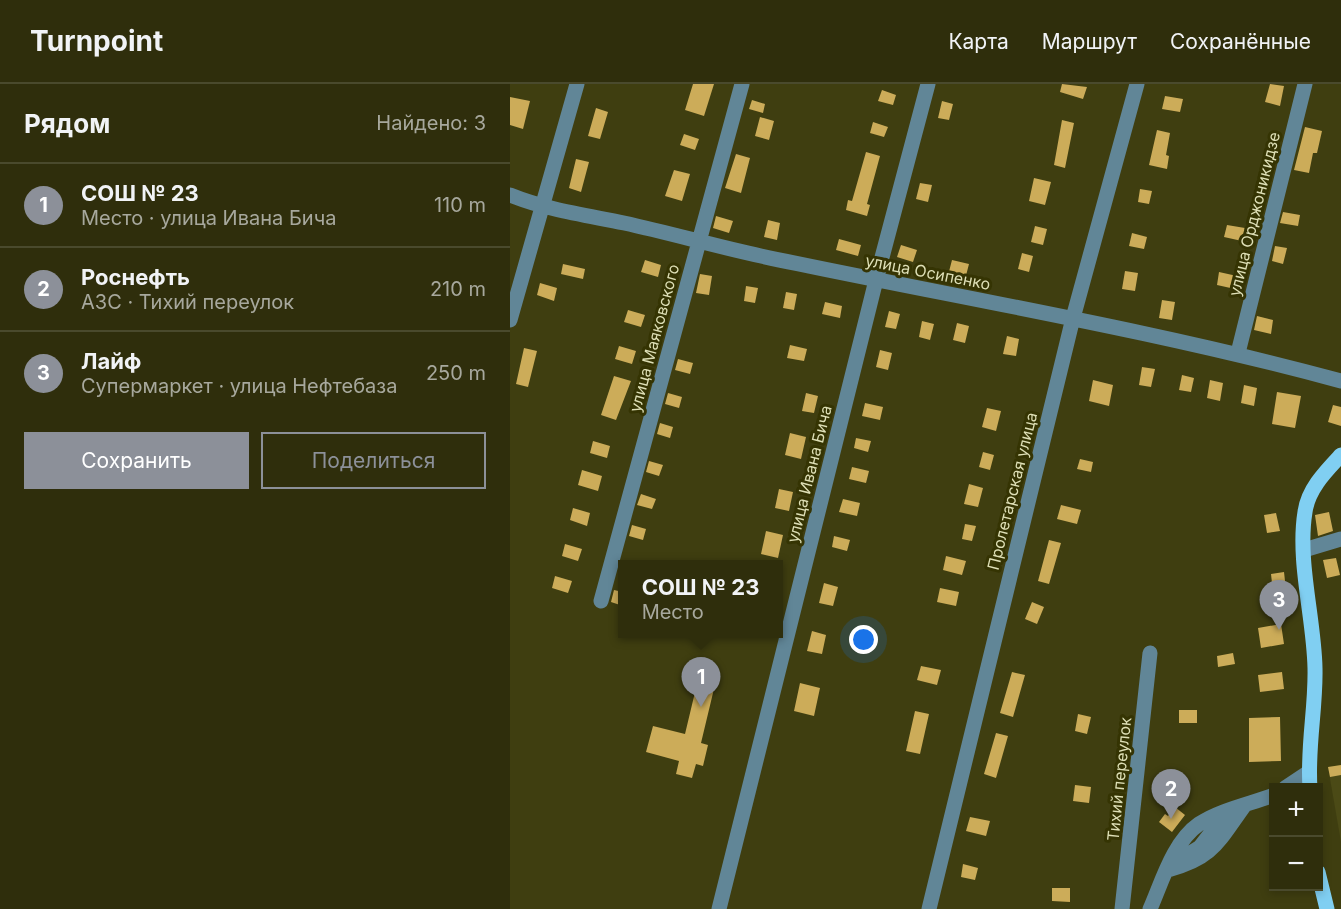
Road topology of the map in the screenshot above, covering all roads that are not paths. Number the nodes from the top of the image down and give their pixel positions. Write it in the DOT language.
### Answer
graph roads {
  1 [pos="577,84"];
  2 [pos="741,84"];
  3 [pos="928,84"];
  4 [pos="1137,84"];
  5 [pos="1305,84"];
  6 [pos="510,195"];
  7 [pos="541,208"];
  8 [pos="699,243"];
  9 [pos="876,280"];
  10 [pos="1073,318"];
  11 [pos="510,320"];
  12 [pos="1238,353"];
  13 [pos="1341,381"];
  14 [pos="1341,455"];
  15 [pos="1341,539"];
  16 [pos="1304,550"];
  17 [pos="601,601"];
  18 [pos="1150,653"];
  19 [pos="1309,772"];
  20 [pos="1292,783"];
  21 [pos="1310,783"];
  22 [pos="1269,797"];
  23 [pos="1244,806"];
  24 [pos="1170,865"];
  25 [pos="1323,891"];
  26 [pos="719,909"];
  27 [pos="929,909"];
  28 [pos="1122,909"];
  29 [pos="1150,909"];
  30 [pos="1327,909"];
  1 -- 7 [label="street"];
  2 -- 8 [label="street, улица Маяковского"];
  3 -- 9 [label="street, улица Ивана Бича"];
  4 -- 10 [label="street, Пролетарская улица"];
  5 -- 12 [label="street, улица Орджоникидзе"];
  6 -- 7 [label="street, улица Осипенко"];
  7 -- 8 [label="street, улица Осипенко"];
  7 -- 11 [label="street"];
  8 -- 9 [label="street, улица Осипенко"];
  8 -- 17 [label="street, улица Маяковского"];
  9 -- 10 [label="street, улица Осипенко"];
  9 -- 26 [label="street, улица Ивана Бича"];
  10 -- 12 [label="street, улица Осипенко"];
  10 -- 27 [label="street, Пролетарская улица"];
  12 -- 13 [label="street, улица Осипенко"];
  14 -- 16 [label="main road"];
  15 -- 16 [label="street"];
  16 -- 19 [label="main road"];
  18 -- 28 [label="street, Тихий переулок"];
  19 -- 20 [label="street"];
  19 -- 21 [label="main road"];
  22 -- 23 [label="street"];
  23 -- 24 [label="street"];
  23 -- 24 [label="street"];
  24 -- 29 [label="street"];
  25 -- 30 [label="main road"];
}
